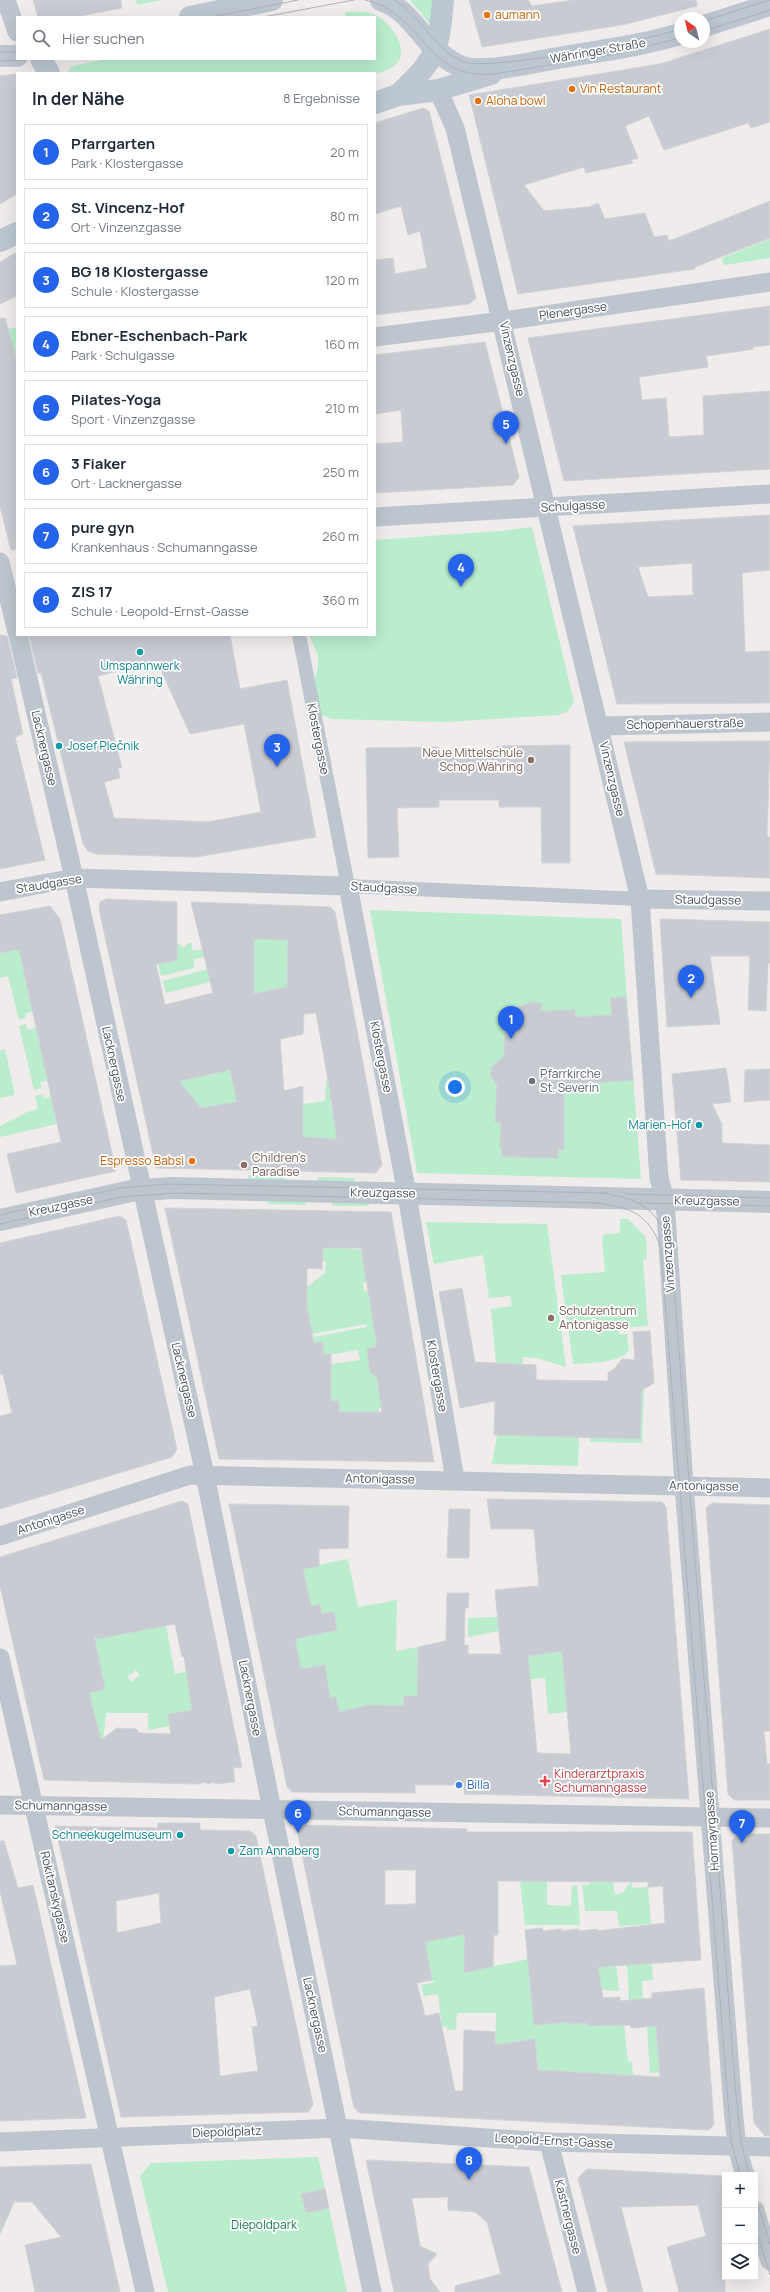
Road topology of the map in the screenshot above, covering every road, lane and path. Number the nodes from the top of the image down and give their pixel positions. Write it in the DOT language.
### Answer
graph roads {
  1 [pos="6,0"];
  2 [pos="272,0"];
  3 [pos="382,0"];
  4 [pos="443,0"];
  5 [pos="770,5"];
  6 [pos="195,16"];
  7 [pos="710,24"];
  8 [pos="16,29"];
  9 [pos="674,36"];
  10 [pos="436,50"];
  11 [pos="0,56"];
  12 [pos="16,56"];
  13 [pos="42,60"];
  14 [pos="516,65"];
  15 [pos="49,72"];
  16 [pos="438,90"];
  17 [pos="398,95"];
  18 [pos="376,102"];
  19 [pos="16,233"];
  20 [pos="0,242"];
  21 [pos="770,282"];
  22 [pos="503,322"];
  23 [pos="376,337"];
  24 [pos="770,494"];
  25 [pos="547,507"];
  26 [pos="376,517"];
  27 [pos="0,562"];
  28 [pos="14,600"];
  29 [pos="16,621"];
  30 [pos="18,636"];
  31 [pos="299,636"];
  32 [pos="770,722"];
  33 [pos="599,726"];
  34 [pos="74,878"];
  35 [pos="348,886"];
  36 [pos="0,892"];
  37 [pos="640,899"];
  38 [pos="770,901"];
  39 [pos="142,1190"];
  40 [pos="407,1193"];
  41 [pos="664,1200"];
  42 [pos="770,1202"];
  43 [pos="0,1220"];
  44 [pos="205,1475"];
  45 [pos="455,1480"];
  46 [pos="684,1486"];
  47 [pos="770,1488"];
  48 [pos="0,1536"];
  49 [pos="0,1658"];
  50 [pos="0,1805"];
  51 [pos="34,1806"];
  52 [pos="272,1810"];
  53 [pos="711,1817"];
  54 [pos="770,1818"];
  55 [pos="339,2128"];
  56 [pos="108,2136"];
  57 [pos="0,2142"];
  58 [pos="549,2142"];
  59 [pos="770,2147"];
  60 [pos="737,2148"];
  61 [pos="743,2172"];
  62 [pos="758,2220"];
  63 [pos="770,2261"];
  64 [pos="145,2292"];
  65 [pos="372,2292"];
  66 [pos="587,2292"];
  1 -- 8 [label="street"];
  2 -- 6 [label="main road"];
  3 -- 10 [label="main road"];
  4 -- 10 [label="main road"];
  5 -- 7 [label="main road"];
  9 -- 14 [label="main road, Währinger Straße"];
  10 -- 14 [label="main road, Währinger Straße"];
  10 -- 17 [label="main road, Währinger Straße"];
  11 -- 12 [label="main road"];
  13 -- 15 [label="main road"];
  14 -- 16 [label="main road, Währinger Straße"];
  16 -- 17 [label="main road, Währinger Straße"];
  16 -- 22 [label="street, Vinzenzgasse"];
  17 -- 18 [label="main road, Währinger Straße"];
  19 -- 20 [label="main road"];
  21 -- 22 [label="street, Plenergasse"];
  22 -- 23 [label="street, Plenergasse"];
  22 -- 25 [label="street, Vinzenzgasse"];
  24 -- 25 [label="street, Schulgasse"];
  25 -- 26 [label="street, Schulgasse"];
  25 -- 33 [label="street, Vinzenzgasse"];
  27 -- 28 [label="street"];
  28 -- 29 [label="street"];
  30 -- 34 [label="street, Lacknergasse"];
  31 -- 35 [label="street, Klostergasse"];
  32 -- 33 [label="street, Schopenhauerstraße"];
  33 -- 37 [label="street, Vinzenzgasse"];
  34 -- 35 [label="street, Staudgasse"];
  34 -- 36 [label="street, Staudgasse"];
  34 -- 39 [label="street, Lacknergasse"];
  35 -- 37 [label="street, Staudgasse"];
  35 -- 40 [label="street, Klostergasse"];
  37 -- 38 [label="street, Staudgasse"];
  37 -- 41 [label="street, Vinzenzgasse"];
  39 -- 40 [label="street, Kreuzgasse"];
  39 -- 43 [label="street, Kreuzgasse"];
  39 -- 44 [label="street, Lacknergasse"];
  40 -- 41 [label="street, Kreuzgasse"];
  40 -- 45 [label="street, Klostergasse"];
  41 -- 42 [label="street, Kreuzgasse"];
  41 -- 46 [label="street, Vinzenzgasse"];
  44 -- 45 [label="street, Antonigasse"];
  44 -- 48 [label="street, Antonigasse"];
  44 -- 52 [label="street, Lacknergasse"];
  45 -- 46 [label="street, Antonigasse"];
  46 -- 47 [label="street, Antonigasse"];
  46 -- 53 [label="street, Hormayrgasse"];
  49 -- 51 [label="street, Rokitanskygasse"];
  50 -- 51 [label="street, Schumanngasse"];
  51 -- 52 [label="street, Schumanngasse"];
  51 -- 56 [label="street, Rokitanskygasse"];
  52 -- 53 [label="street, Schumanngasse"];
  52 -- 55 [label="street, Lacknergasse"];
  53 -- 54 [label="street, Schumanngasse"];
  53 -- 60 [label="street, Hormayrgasse"];
  55 -- 56 [label="street, Diepoldplatz"];
  55 -- 58 [label="street, Leopold-Ernst-Gasse"];
  55 -- 65 [label="street"];
  56 -- 57 [label="street"];
  56 -- 64 [label="street"];
  58 -- 60 [label="street, Leopold-Ernst-Gasse"];
  58 -- 66 [label="street, Kastnergasse"];
  59 -- 60 [label="street, Leopold-Ernst-Gasse"];
  60 -- 61 [label="street, Hormayrgasse"];
  62 -- 63 [label="street"];
}
